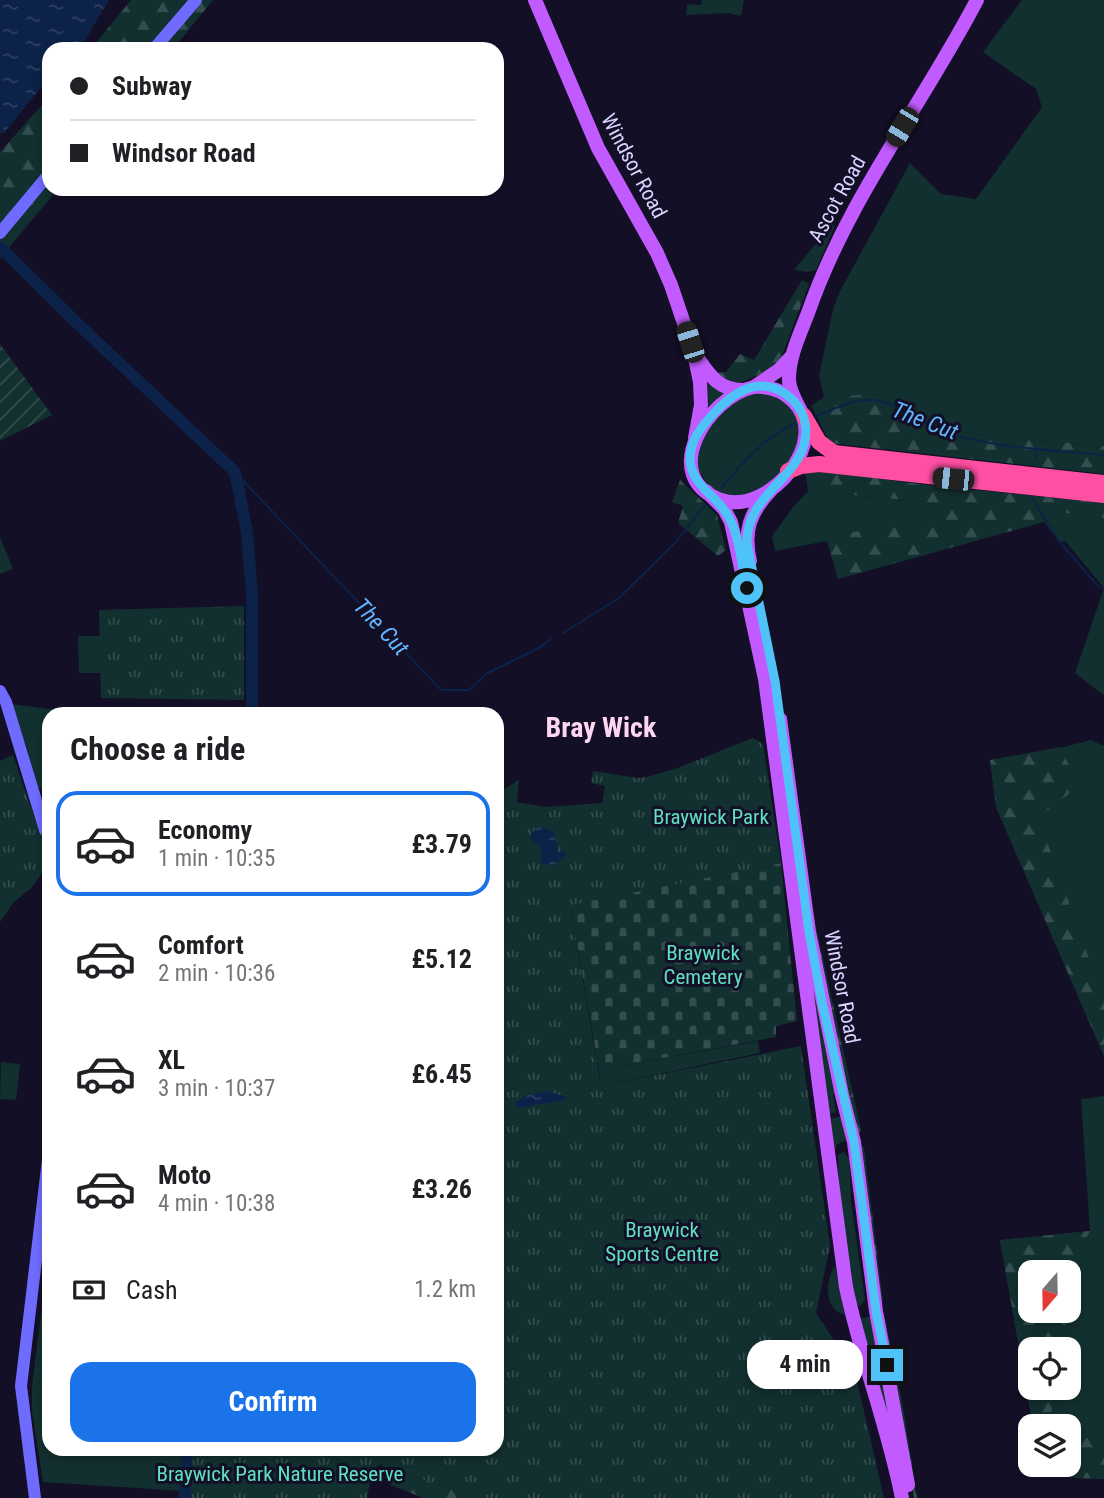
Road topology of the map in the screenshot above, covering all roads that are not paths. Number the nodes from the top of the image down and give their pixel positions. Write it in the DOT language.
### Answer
graph roads {
  1 [pos="196,0"];
  2 [pos="536,0"];
  3 [pos="977,0"];
  4 [pos="161,42"];
  5 [pos="42,182"];
  6 [pos="0,233"];
  7 [pos="694,353"];
  8 [pos="793,354"];
  9 [pos="748,388"];
  10 [pos="803,415"];
  11 [pos="695,438"];
  12 [pos="788,471"];
  13 [pos="1104,483"];
  14 [pos="771,490"];
  15 [pos="706,491"];
  16 [pos="1104,495"];
  17 [pos="0,691"];
  18 [pos="42,822"];
  19 [pos="42,1210"];
  20 [pos="35,1498"];
  21 [pos="902,1498"];
  22 [pos="910,1498"];
  1 -- 4 [label="main road"];
  2 -- 7 [label="main road, Windsor Road"];
  3 -- 8 [label="main road, Ascot Road"];
  5 -- 6 [label="main road"];
  7 -- 9 [label="main road, Windsor Road"];
  7 -- 11 [label="main road, Windsor Road"];
  8 -- 9 [label="main road, Ascot Road"];
  8 -- 10 [label="main road, Ascot Road"];
  9 -- 10 [label="main road"];
  9 -- 11 [label="main road"];
  10 -- 12 [label="main road"];
  10 -- 13 [label="highway"];
  11 -- 15 [label="main road"];
  12 -- 14 [label="main road"];
  12 -- 16 [label="highway"];
  14 -- 15 [label="main road"];
  14 -- 22 [label="main road, Windsor Road"];
  15 -- 21 [label="main road"];
  17 -- 18 [label="main road"];
  19 -- 20 [label="main road"];
}
